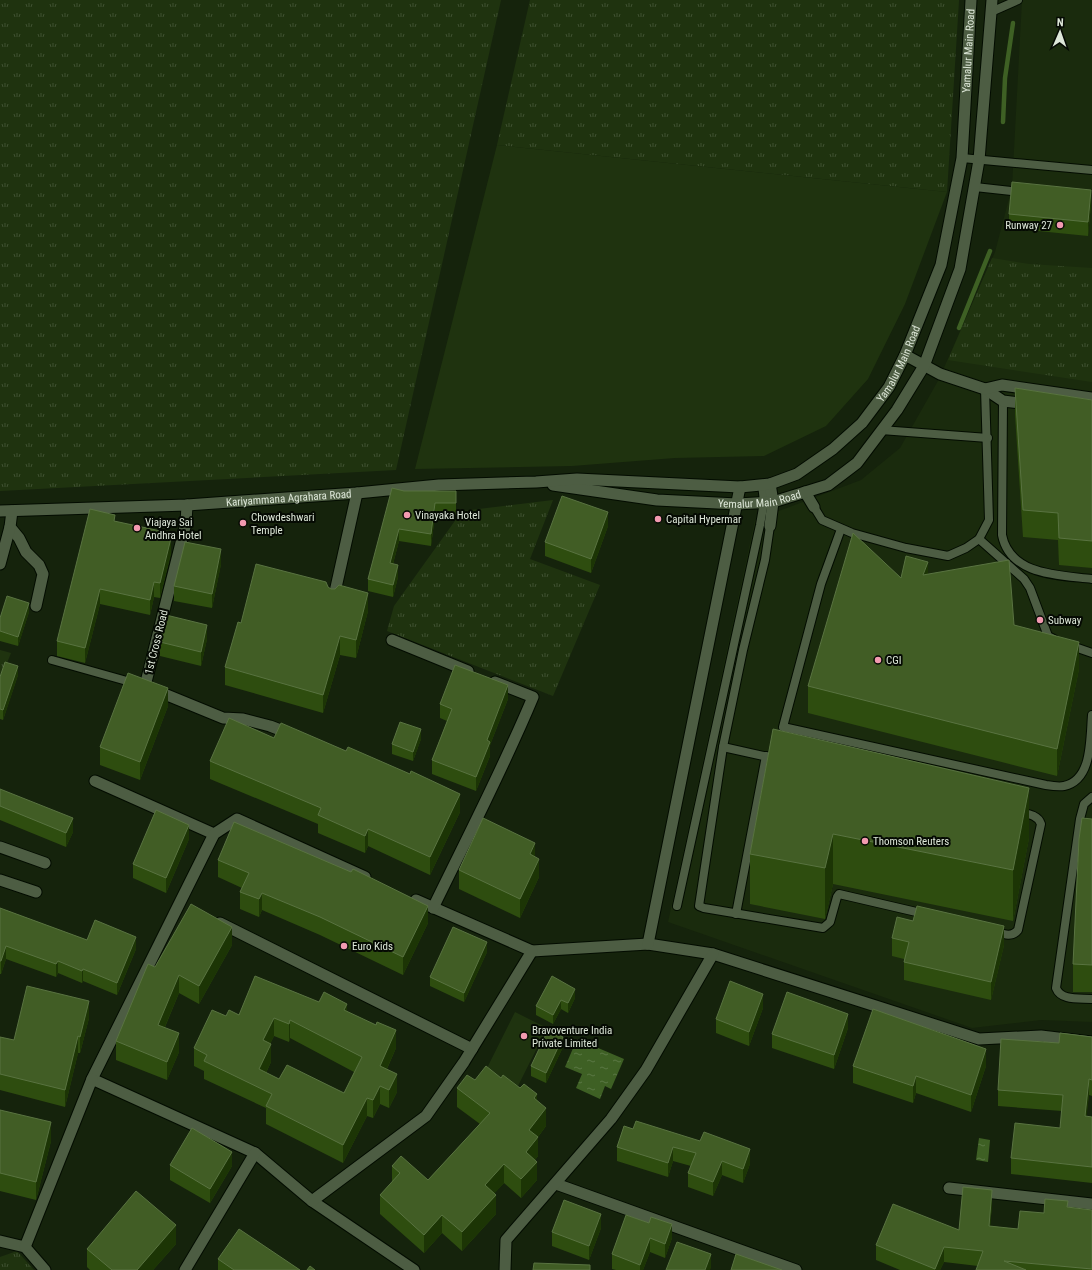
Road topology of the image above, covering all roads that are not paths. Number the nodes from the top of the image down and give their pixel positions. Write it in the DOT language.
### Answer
graph roads {
  1 [pos="971,0"];
  2 [pos="992,0"];
  3 [pos="1018,0"];
  4 [pos="991,12"];
  5 [pos="962,158"];
  6 [pos="979,160"];
  7 [pos="1092,170"];
  8 [pos="975,187"];
  9 [pos="1030,193"];
  10 [pos="905,355"];
  11 [pos="924,366"];
  12 [pos="986,389"];
  13 [pos="1092,398"];
  14 [pos="1002,400"];
  15 [pos="1040,406"];
  16 [pos="881,430"];
  17 [pos="988,438"];
  18 [pos="577,479"];
  19 [pos="536,482"];
  20 [pos="766,484"];
  21 [pos="740,486"];
  22 [pos="805,492"];
  23 [pos="357,493"];
  24 [pos="769,502"];
  25 [pos="737,504"];
  26 [pos="187,505"];
  27 [pos="814,507"];
  28 [pos="0,511"];
  29 [pos="12,511"];
  30 [pos="770,526"];
  31 [pos="10,527"];
  32 [pos="842,529"];
  33 [pos="979,539"];
  34 [pos="0,564"];
  35 [pos="1092,578"];
  36 [pos="333,600"];
  37 [pos="36,606"];
  38 [pos="392,640"];
  39 [pos="1092,653"];
  40 [pos="52,660"];
  41 [pos="145,686"];
  42 [pos="1092,715"];
  43 [pos="300,737"];
  44 [pos="723,746"];
  45 [pos="766,756"];
  46 [pos="789,761"];
  47 [pos="94,781"];
  48 [pos="1092,797"];
  49 [pos="1009,810"];
  50 [pos="214,834"];
  51 [pos="0,847"];
  52 [pos="45,863"];
  53 [pos="0,880"];
  54 [pos="377,883"];
  55 [pos="36,892"];
  56 [pos="405,896"];
  57 [pos="677,906"];
  58 [pos="434,908"];
  59 [pos="736,914"];
  60 [pos="933,916"];
  61 [pos="208,917"];
  62 [pos="987,930"];
  63 [pos="648,944"];
  64 [pos="532,951"];
  65 [pos="713,954"];
  66 [pos="1092,999"];
  67 [pos="1092,1042"];
  68 [pos="472,1049"];
  69 [pos="92,1078"];
  70 [pos="255,1153"];
  71 [pos="556,1184"];
  72 [pos="948,1188"];
  73 [pos="312,1201"];
  74 [pos="1092,1204"];
  75 [pos="0,1241"];
  76 [pos="25,1248"];
  77 [pos="45,1270"];
  78 [pos="185,1270"];
  79 [pos="414,1270"];
  80 [pos="505,1270"];
  81 [pos="796,1270"];
  1 -- 5 [label="street, Yamalur Main Road"];
  2 -- 4 [label="street, Yamalur Main Road"];
  3 -- 4 [label="lane"];
  4 -- 6 [label="street, Yamalur Main Road"];
  5 -- 6 [label="lane"];
  5 -- 10 [label="street, Yamalur Main Road"];
  6 -- 7 [label="lane"];
  6 -- 8 [label="street, Yamalur Main Road"];
  8 -- 9 [label="lane"];
  8 -- 11 [label="street, Yamalur Main Road"];
  10 -- 11 [label="street"];
  10 -- 20 [label="street, Yamalur Main Road"];
  11 -- 12 [label="street"];
  11 -- 16 [label="street, Yemalur Main Road"];
  12 -- 13 [label="street"];
  12 -- 14 [label="street"];
  12 -- 17 [label="lane"];
  14 -- 15 [label="street"];
  14 -- 35 [label="lane"];
  16 -- 17 [label="lane"];
  16 -- 22 [label="street, Yemalur Main Road"];
  17 -- 33 [label="lane"];
  18 -- 19 [label="street, Kariyammana Agrahara Road"];
  18 -- 21 [label="street, Yamalur Main Road"];
  19 -- 23 [label="street, Kariyammana Agrahara Road"];
  19 -- 25 [label="street, Yemalur Main Road"];
  20 -- 21 [label="street, Yamalur Main Road"];
  20 -- 24 [label="street"];
  21 -- 25 [label="street"];
  22 -- 24 [label="street, Yemalur Main Road"];
  22 -- 27 [label="street"];
  23 -- 26 [label="street, Kariyammana Agrahara Road"];
  23 -- 36 [label="street"];
  24 -- 25 [label="street, Yemalur Main Road"];
  24 -- 30 [label="street"];
  24 -- 57 [label="lane"];
  25 -- 63 [label="street"];
  26 -- 29 [label="street, Kariyammana Agrahara Road"];
  26 -- 41 [label="street, 1st Cross Road"];
  27 -- 32 [label="lane"];
  28 -- 29 [label="street, Kariyammana Agrahara Road"];
  29 -- 31 [label="street"];
  30 -- 44 [label="lane"];
  31 -- 34 [label="street"];
  31 -- 37 [label="street"];
  32 -- 33 [label="lane"];
  32 -- 42 [label="lane"];
  33 -- 39 [label="lane"];
  38 -- 58 [label="street"];
  40 -- 41 [label="lane, 1st Cross Road"];
  41 -- 43 [label="street"];
  44 -- 45 [label="lane"];
  44 -- 59 [label="lane"];
  45 -- 46 [label="lane"];
  45 -- 59 [label="lane"];
  47 -- 50 [label="street"];
  48 -- 66 [label="lane"];
  49 -- 62 [label="lane"];
  50 -- 54 [label="street"];
  50 -- 69 [label="street"];
  51 -- 52 [label="street"];
  53 -- 55 [label="street"];
  56 -- 58 [label="street"];
  58 -- 64 [label="street"];
  59 -- 60 [label="lane"];
  61 -- 68 [label="street"];
  63 -- 64 [label="street"];
  63 -- 65 [label="street"];
  64 -- 68 [label="street"];
  65 -- 67 [label="street"];
  65 -- 71 [label="street"];
  68 -- 73 [label="street"];
  69 -- 70 [label="street"];
  69 -- 76 [label="street"];
  70 -- 73 [label="street"];
  70 -- 78 [label="street"];
  71 -- 80 [label="street"];
  71 -- 81 [label="street"];
  72 -- 74 [label="street"];
  73 -- 79 [label="street"];
  75 -- 76 [label="street"];
  76 -- 77 [label="street"];
}
